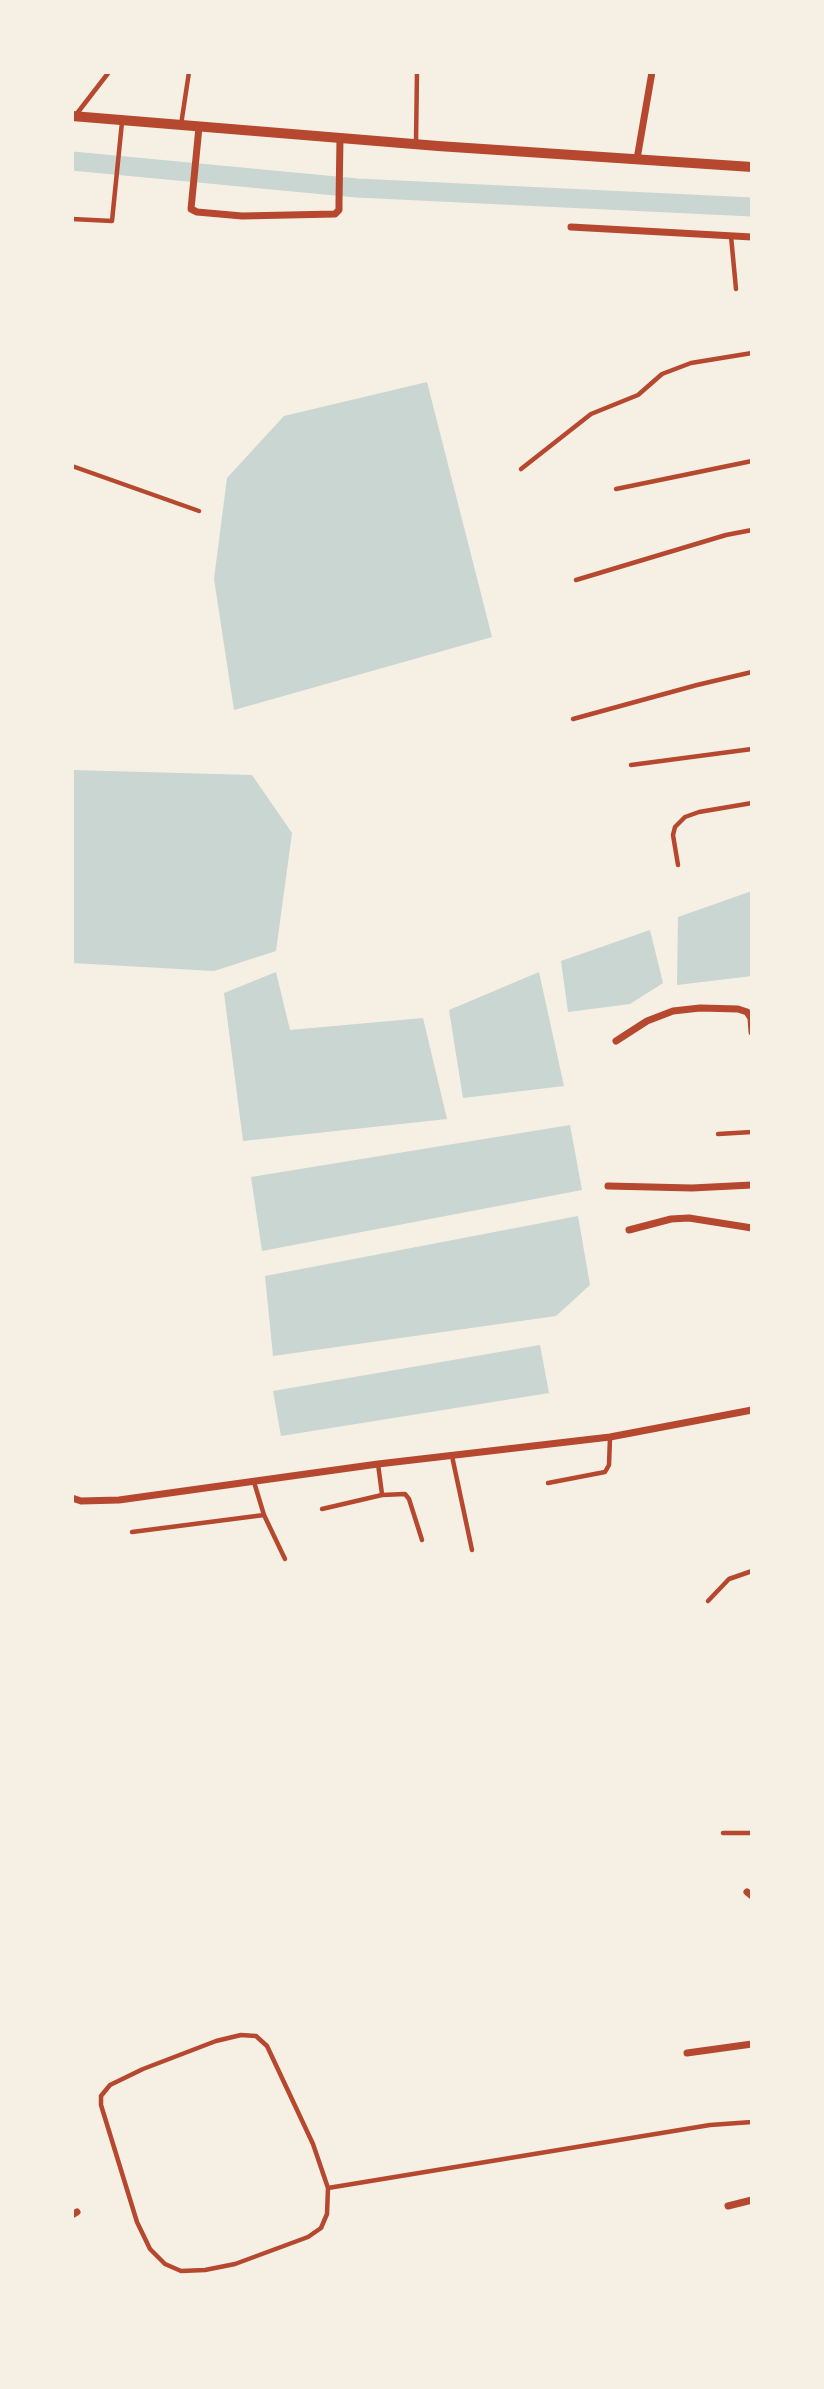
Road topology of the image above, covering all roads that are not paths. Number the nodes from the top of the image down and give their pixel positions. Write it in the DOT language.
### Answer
graph roads {
  1 [pos="109,72"];
  2 [pos="189,72"];
  3 [pos="417,72"];
  4 [pos="652,72"];
  5 [pos="73,116"];
  6 [pos="122,122"];
  7 [pos="181,126"];
  8 [pos="199,127"];
  9 [pos="340,138"];
  10 [pos="416,143"];
  11 [pos="637,159"];
  12 [pos="752,167"];
  13 [pos="72,219"];
  14 [pos="571,228"];
  15 [pos="731,236"];
  16 [pos="752,237"];
  17 [pos="736,289"];
  18 [pos="752,353"];
  19 [pos="752,461"];
  20 [pos="72,466"];
  21 [pos="521,468"];
  22 [pos="616,489"];
  23 [pos="199,511"];
  24 [pos="752,530"];
  25 [pos="576,580"];
  26 [pos="752,672"];
  27 [pos="573,719"];
  28 [pos="752,748"];
  29 [pos="631,765"];
  30 [pos="752,803"];
  31 [pos="678,865"];
  32 [pos="752,1032"];
  33 [pos="616,1041"];
  34 [pos="752,1132"];
  35 [pos="718,1135"];
  36 [pos="752,1185"];
  37 [pos="608,1186"];
  38 [pos="752,1228"];
  39 [pos="629,1230"];
  40 [pos="752,1410"];
  41 [pos="610,1437"];
  42 [pos="452,1455"];
  43 [pos="379,1464"];
  44 [pos="254,1482"];
  45 [pos="548,1483"];
  46 [pos="382,1495"];
  47 [pos="72,1498"];
  48 [pos="322,1509"];
  49 [pos="264,1516"];
  50 [pos="132,1532"];
  51 [pos="422,1540"];
  52 [pos="472,1550"];
  53 [pos="285,1559"];
  54 [pos="752,1571"];
  55 [pos="708,1601"];
  56 [pos="723,1833"];
  57 [pos="752,1833"];
  58 [pos="752,2045"];
  59 [pos="687,2053"];
  60 [pos="752,2122"];
  61 [pos="328,2188"];
  62 [pos="752,2200"];
  63 [pos="728,2206"];
  1 -- 5 [label="lane"];
  2 -- 7 [label="lane"];
  3 -- 10 [label="lane"];
  4 -- 11 [label="street"];
  5 -- 6 [label="street"];
  6 -- 7 [label="street"];
  6 -- 13 [label="lane"];
  7 -- 8 [label="street"];
  8 -- 9 [label="street"];
  8 -- 9 [label="street"];
  9 -- 10 [label="street"];
  10 -- 11 [label="street"];
  11 -- 12 [label="street"];
  14 -- 15 [label="street"];
  15 -- 16 [label="street"];
  15 -- 17 [label="lane"];
  18 -- 21 [label="lane"];
  19 -- 22 [label="lane"];
  20 -- 23 [label="lane"];
  24 -- 25 [label="lane"];
  26 -- 27 [label="lane"];
  28 -- 29 [label="lane"];
  30 -- 31 [label="lane"];
  32 -- 33 [label="street"];
  34 -- 35 [label="lane"];
  36 -- 37 [label="street"];
  38 -- 39 [label="street"];
  40 -- 41 [label="street"];
  41 -- 42 [label="street"];
  41 -- 45 [label="lane"];
  42 -- 43 [label="street"];
  42 -- 52 [label="lane"];
  43 -- 44 [label="street"];
  43 -- 46 [label="lane"];
  44 -- 47 [label="street"];
  44 -- 49 [label="lane"];
  46 -- 48 [label="lane"];
  46 -- 51 [label="lane"];
  49 -- 50 [label="lane"];
  49 -- 53 [label="lane"];
  54 -- 55 [label="lane"];
  56 -- 57 [label="lane"];
  58 -- 59 [label="street"];
  60 -- 61 [label="lane"];
  61 -- 61 [label="lane"];
  62 -- 63 [label="street"];
}
